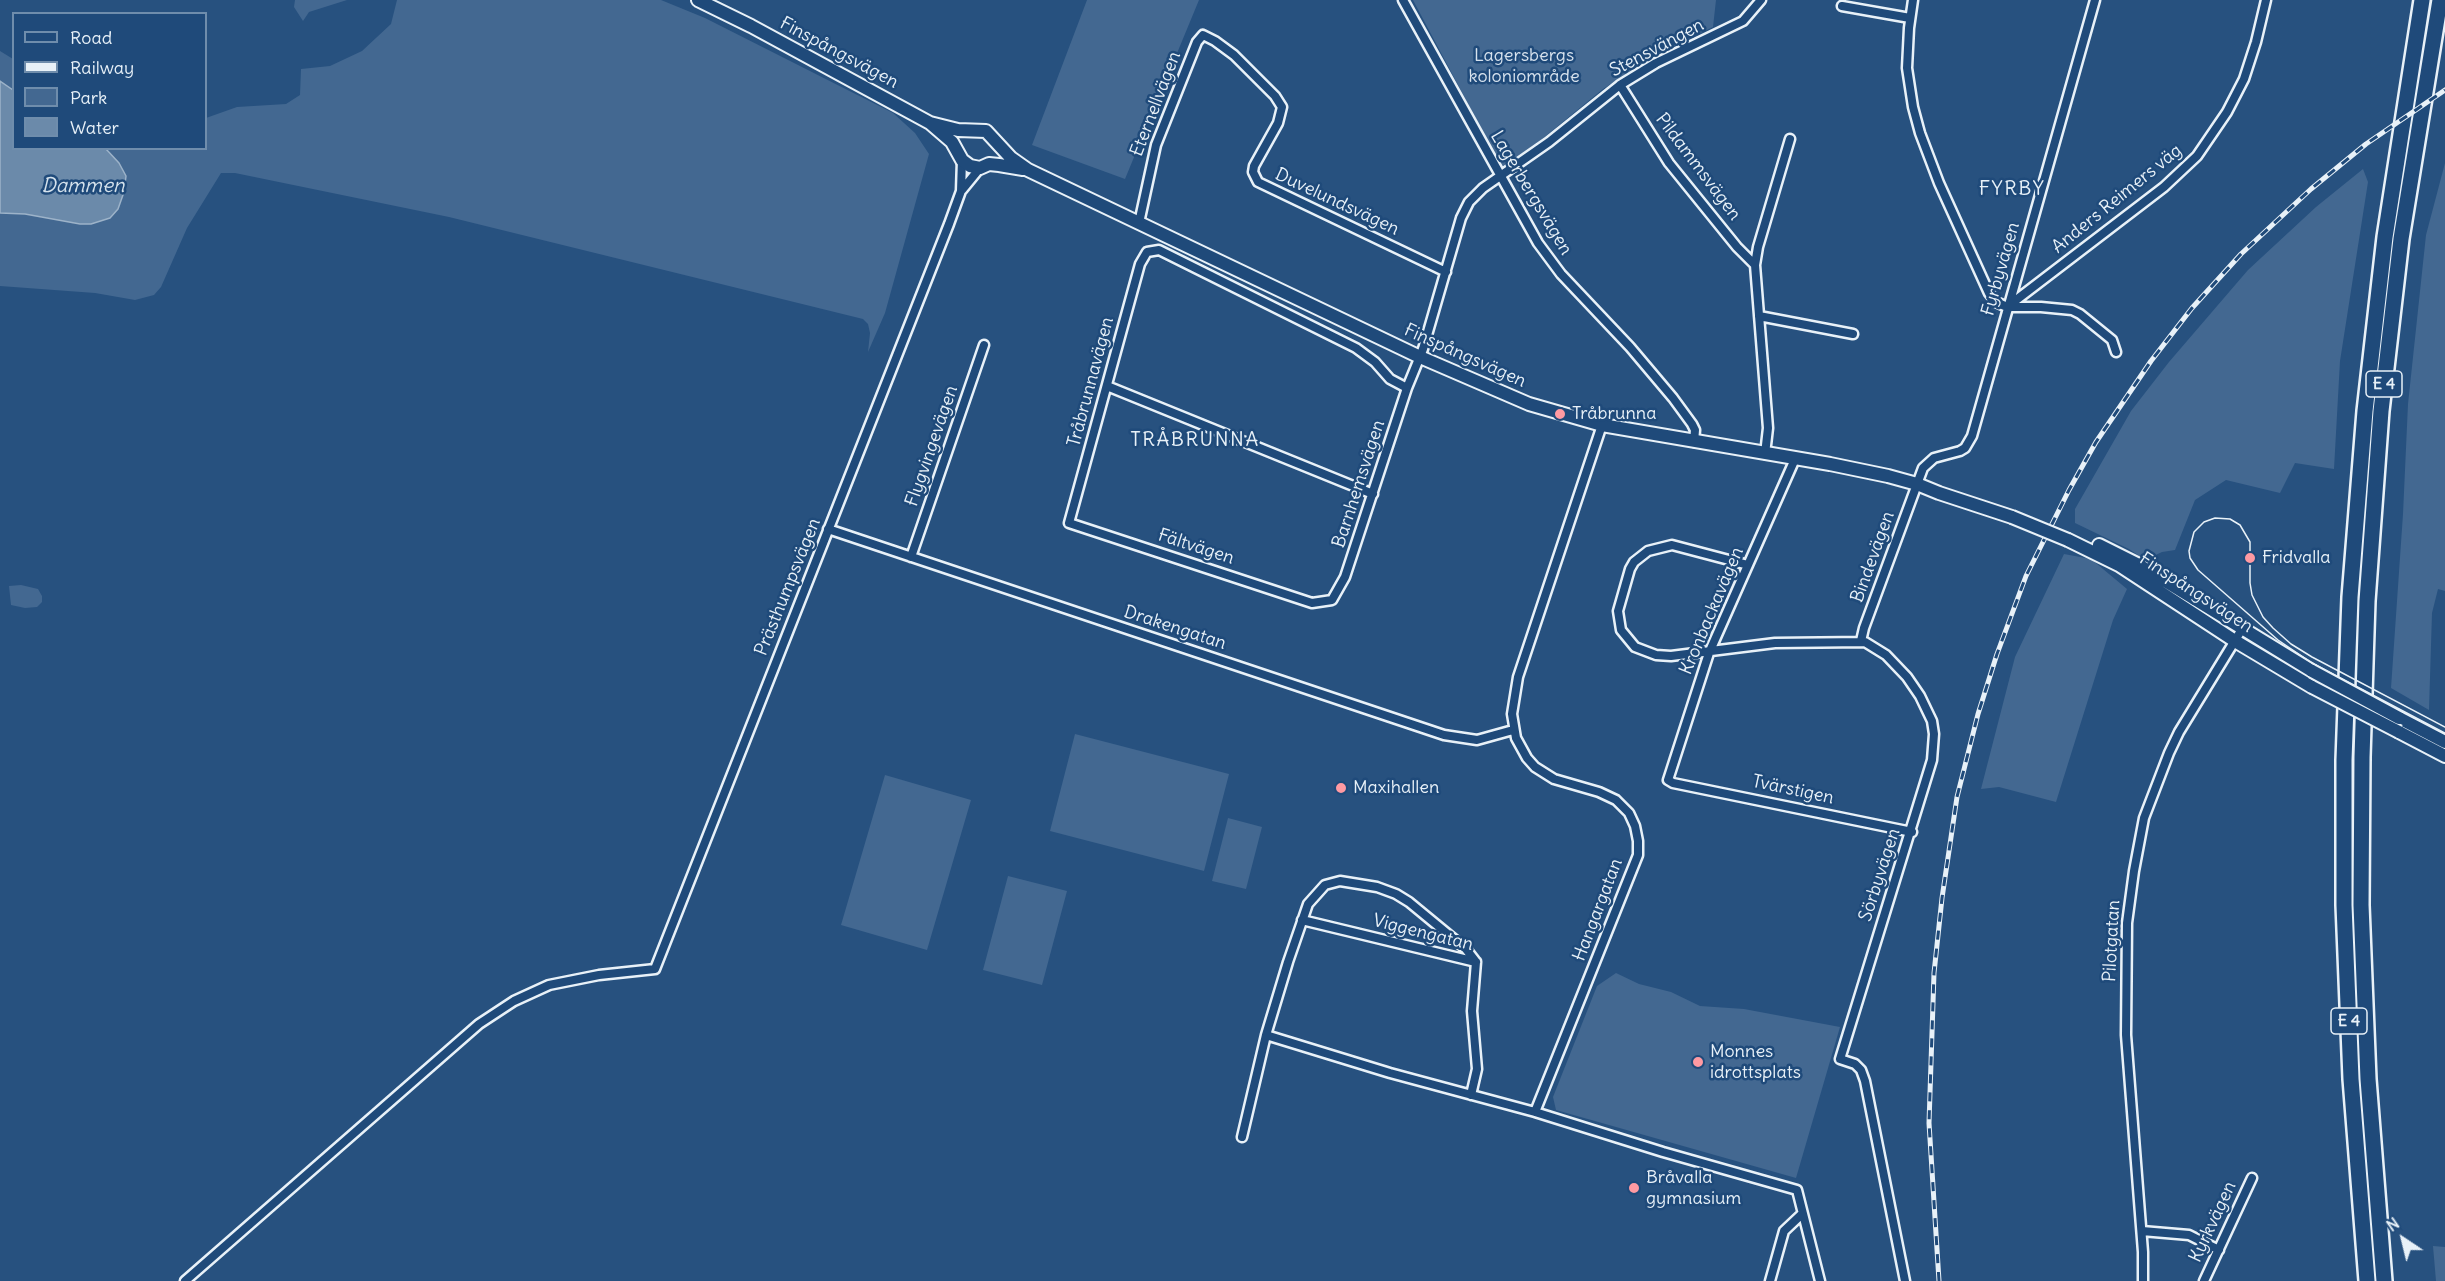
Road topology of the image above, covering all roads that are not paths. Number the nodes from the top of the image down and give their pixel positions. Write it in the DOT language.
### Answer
graph roads {
  1 [pos="698,0"];
  2 [pos="1403,0"];
  3 [pos="1761,0"];
  4 [pos="1913,0"];
  5 [pos="2095,0"];
  6 [pos="2266,0"];
  7 [pos="2422,0"];
  8 [pos="2440,0"];
  9 [pos="1842,6"];
  10 [pos="1910,18"];
  11 [pos="1203,35"];
  12 [pos="1620,85"];
  13 [pos="930,123"];
  14 [pos="971,130"];
  15 [pos="1790,139"];
  16 [pos="996,142"];
  17 [pos="960,155"];
  18 [pos="984,166"];
  19 [pos="1028,170"];
  20 [pos="1500,177"];
  21 [pos="961,191"];
  22 [pos="1139,223"];
  23 [pos="1755,265"];
  24 [pos="1446,272"];
  25 [pos="2007,307"];
  26 [pos="1759,316"];
  27 [pos="1853,334"];
  28 [pos="984,345"];
  29 [pos="2116,352"];
  30 [pos="1420,357"];
  31 [pos="1107,386"];
  32 [pos="1407,388"];
  33 [pos="1602,425"];
  34 [pos="1694,442"];
  35 [pos="1765,454"];
  36 [pos="1796,459"];
  37 [pos="1917,484"];
  38 [pos="1373,494"];
  39 [pos="1069,522"];
  40 [pos="828,530"];
  41 [pos="2069,536"];
  42 [pos="911,557"];
  43 [pos="1748,565"];
  44 [pos="1312,603"];
  45 [pos="2242,629"];
  46 [pos="1861,641"];
  47 [pos="2235,641"];
  48 [pos="1709,652"];
  49 [pos="1513,730"];
  50 [pos="2445,742"];
  51 [pos="2445,756"];
  52 [pos="1668,780"];
  53 [pos="1912,832"];
  54 [pos="1302,920"];
  55 [pos="1476,962"];
  56 [pos="1266,1035"];
  57 [pos="1471,1095"];
  58 [pos="1535,1112"];
  59 [pos="1242,1137"];
  60 [pos="2252,1178"];
  61 [pos="1802,1214"];
  62 [pos="2142,1231"];
  63 [pos="2219,1250"];
  64 [pos="185,1281"];
  65 [pos="1770,1281"];
  66 [pos="1820,1281"];
  67 [pos="1905,1281"];
  68 [pos="2143,1281"];
  69 [pos="2204,1281"];
  70 [pos="2367,1281"];
  71 [pos="2384,1281"];
  1 -- 13 [label="main road, Finspångsvägen"];
  2 -- 20 [label="street, Lagerbergsvägen"];
  3 -- 12 [label="street, Stensvängen"];
  4 -- 10 [label="street"];
  5 -- 25 [label="street, Fyrbyvägen"];
  6 -- 25 [label="street, Anders Reimers väg"];
  7 -- 70 [label="highway, E 4"];
  8 -- 71 [label="highway, E 4"];
  9 -- 10 [label="street"];
  10 -- 25 [label="street"];
  11 -- 22 [label="street, Eternellvägen"];
  11 -- 24 [label="street, Duvelundsvägen"];
  12 -- 20 [label="street, Stensvängen"];
  12 -- 23 [label="street, Pildammsvägen"];
  13 -- 14 [label="main road, Finspångsvägen"];
  13 -- 17 [label="main road, Finspångsvägen"];
  14 -- 16 [label="main road, Finspångsvägen"];
  14 -- 17 [label="main road"];
  15 -- 23 [label="street, Pildammsvägen"];
  16 -- 18 [label="main road"];
  16 -- 19 [label="main road, Finspångsvägen"];
  17 -- 18 [label="main road, Finspångsvägen"];
  17 -- 21 [label="street, Prästhumpsvägen"];
  18 -- 19 [label="main road, Finspångsvägen"];
  18 -- 21 [label="street, Prästhumpsvägen"];
  19 -- 22 [label="main road, Finspångsvägen"];
  20 -- 24 [label="street, Stensvängen"];
  20 -- 34 [label="street, Lagerbergsvägen"];
  21 -- 40 [label="street, Prästhumpsvägen"];
  22 -- 30 [label="main road, Finspångsvägen"];
  23 -- 26 [label="street, Pildammsvägen"];
  24 -- 30 [label="street, Stensvängen"];
  25 -- 29 [label="street"];
  25 -- 37 [label="street, Fyrbyvägen"];
  26 -- 27 [label="street"];
  26 -- 35 [label="street, Pildammsvägen"];
  28 -- 42 [label="street, Flygvingevägen"];
  30 -- 32 [label="street, Barnhemsvägen"];
  30 -- 33 [label="main road, Finspångsvägen"];
  31 -- 32 [label="street, Tråbrunnavägen"];
  31 -- 38 [label="street"];
  31 -- 39 [label="street, Tråbrunnavägen"];
  32 -- 38 [label="street, Barnhemsvägen"];
  33 -- 34 [label="main road, Finspångsvägen"];
  33 -- 49 [label="street, Hangargatan"];
  34 -- 35 [label="main road, Finspångsvägen"];
  35 -- 36 [label="main road, Finspångsvägen"];
  36 -- 37 [label="main road, Finspångsvägen"];
  36 -- 43 [label="street, Kronbackavägen"];
  37 -- 41 [label="main road, Finspångsvägen, bridge"];
  37 -- 46 [label="street, Bindevägen"];
  38 -- 44 [label="street, Barnhemsvägen"];
  39 -- 44 [label="street, Fältvägen"];
  40 -- 42 [label="street, Drakengatan"];
  40 -- 64 [label="street, Prästhumpsvägen"];
  41 -- 45 [label="main road, Finspångsvägen"];
  41 -- 47 [label="main road, Finspångsvägen"];
  42 -- 49 [label="street, Drakengatan"];
  43 -- 48 [label="street, Kronbackavägen"];
  43 -- 48 [label="street"];
  45 -- 47 [label="street, Pilotgatan"];
  45 -- 50 [label="main road, Finspångsvägen, bridge"];
  46 -- 48 [label="street"];
  46 -- 53 [label="street, Sörbyvägen"];
  47 -- 51 [label="main road, Finspångsvägen, bridge"];
  47 -- 62 [label="street, Pilotgatan"];
  48 -- 52 [label="street, Kronbackavägen"];
  49 -- 58 [label="street, Hangargatan"];
  52 -- 53 [label="street, Tvärstigen"];
  53 -- 67 [label="street, Sörbyvägen"];
  54 -- 55 [label="street, Viggengatan"];
  54 -- 55 [label="street"];
  54 -- 56 [label="street"];
  55 -- 57 [label="street, Viggengatan"];
  56 -- 57 [label="street"];
  56 -- 59 [label="street"];
  57 -- 58 [label="street"];
  58 -- 61 [label="street"];
  60 -- 63 [label="street, Kyrkvägen"];
  61 -- 65 [label="street"];
  61 -- 66 [label="street"];
  62 -- 63 [label="street"];
  62 -- 68 [label="street, Pilotgatan"];
  63 -- 69 [label="street, Kyrkvägen"];
}
